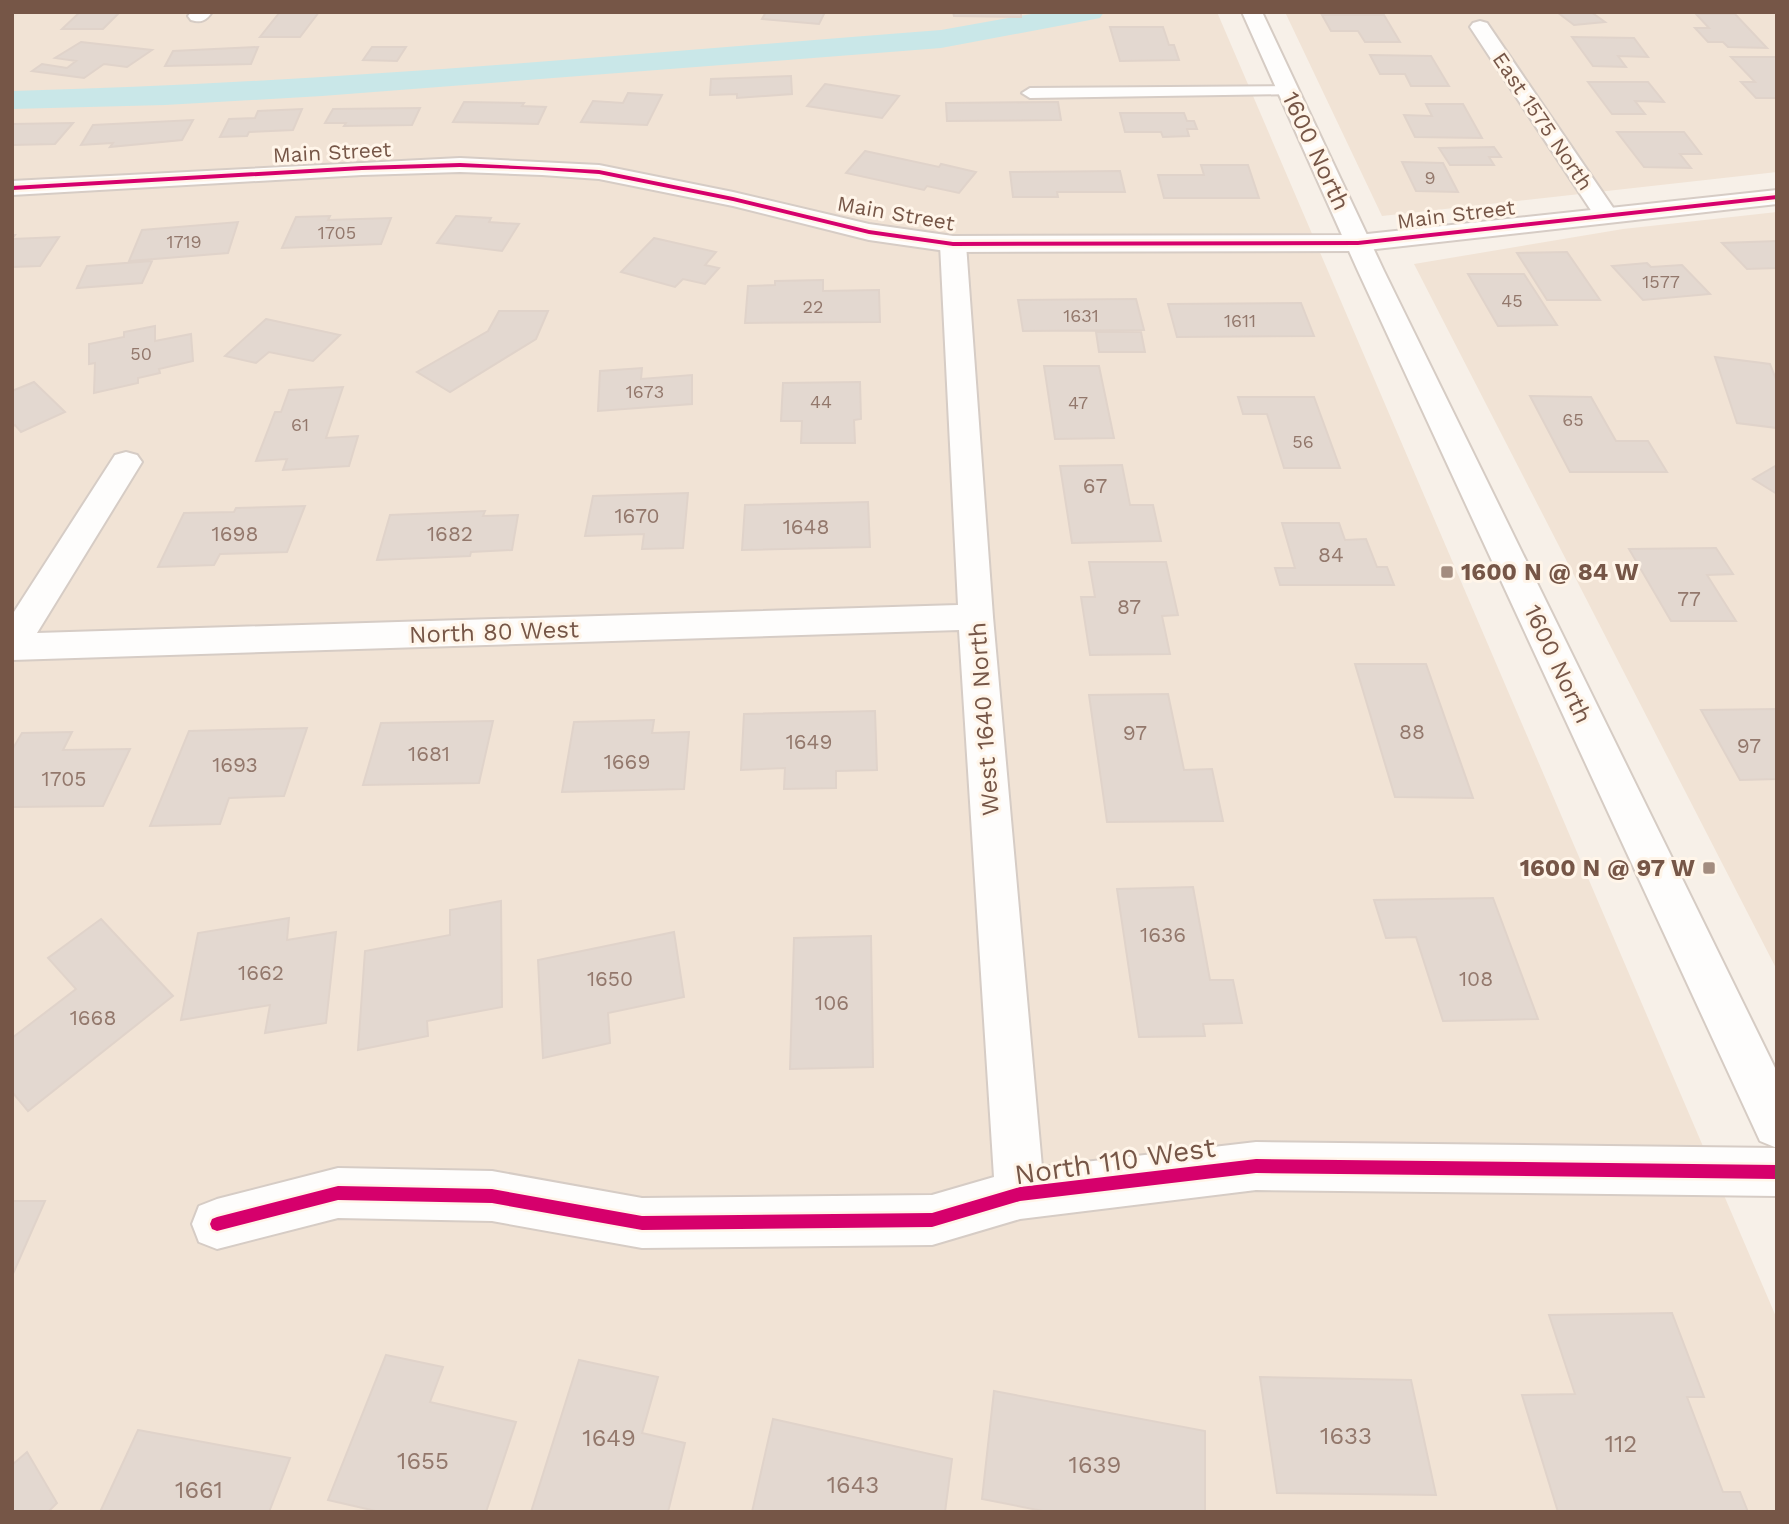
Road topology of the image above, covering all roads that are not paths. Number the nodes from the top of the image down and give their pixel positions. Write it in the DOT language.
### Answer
graph roads {
  1 [pos="1252,12"];
  2 [pos="1480,27"];
  3 [pos="1289,91"];
  4 [pos="1030,93"];
  5 [pos="12,188"];
  6 [pos="1777,197"];
  7 [pos="1605,215"];
  8 [pos="1358,243"];
  9 [pos="953,244"];
  10 [pos="127,462"];
  11 [pos="976,617"];
  12 [pos="12,645"];
  13 [pos="1777,1124"];
  14 [pos="1777,1172"];
  15 [pos="1020,1194"];
  16 [pos="217,1224"];
  1 -- 3 [label="street, 1600 North"];
  2 -- 7 [label="street, East 1575 North"];
  3 -- 4 [label="lane"];
  3 -- 8 [label="street, 1600 North"];
  5 -- 9 [label="street, Main Street"];
  6 -- 7 [label="street, Main Street"];
  7 -- 8 [label="street, Main Street"];
  8 -- 9 [label="street, Main Street"];
  8 -- 13 [label="street, 1600 North"];
  9 -- 11 [label="street, West 1640 North"];
  10 -- 12 [label="street"];
  11 -- 12 [label="street, North 80 West"];
  11 -- 15 [label="street, West 1640 North"];
  14 -- 15 [label="street, North 110 West"];
  15 -- 16 [label="street, North 110 West"];
}
